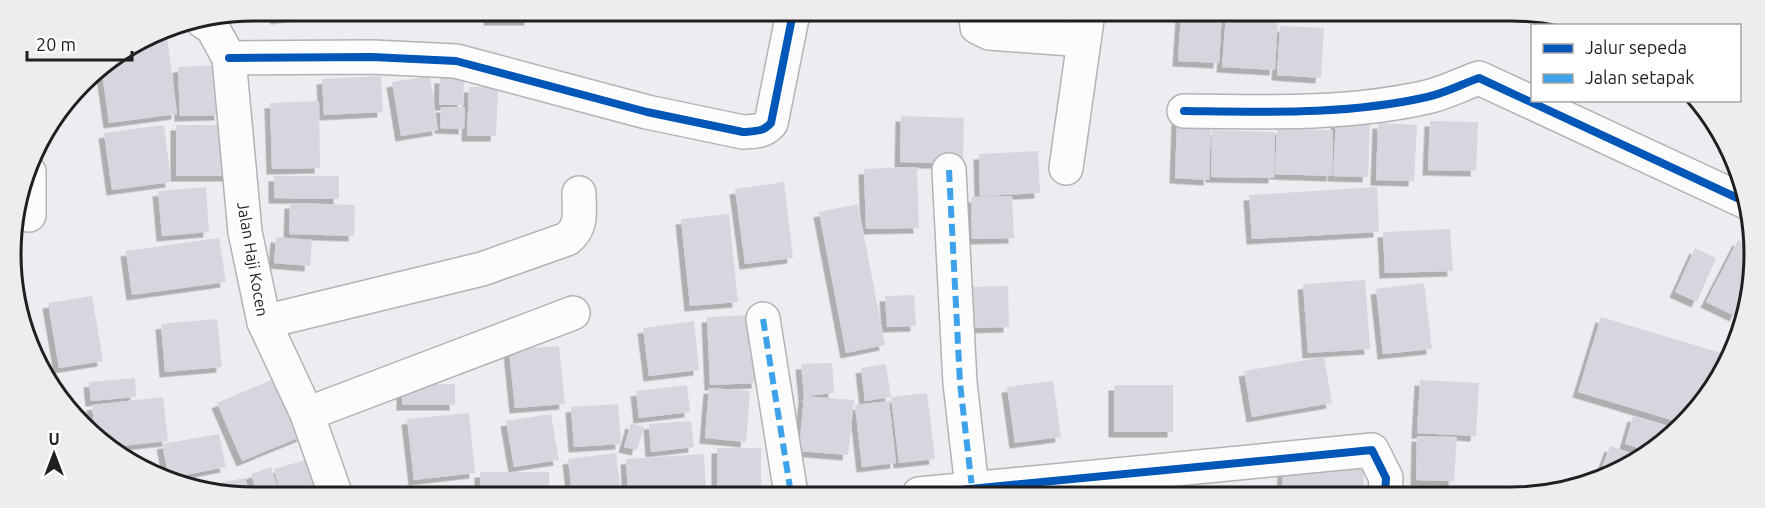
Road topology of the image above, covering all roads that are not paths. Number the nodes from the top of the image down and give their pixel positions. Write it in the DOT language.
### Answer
graph roads {
  1 [pos="791,21"];
  2 [pos="977,21"];
  3 [pos="209,25"];
  4 [pos="1086,27"];
  5 [pos="229,58"];
  6 [pos="1184,111"];
  7 [pos="1066,168"];
  8 [pos="949,170"];
  9 [pos="579,193"];
  10 [pos="28,196"];
  11 [pos="1737,197"];
  12 [pos="28,215"];
  13 [pos="573,313"];
  14 [pos="763,319"];
  15 [pos="264,322"];
  16 [pos="307,414"];
  17 [pos="332,487"];
  18 [pos="790,487"];
  19 [pos="972,487"];
  20 [pos="983,487"];
  21 [pos="1385,487"];
  1 -- 5 [label="street"];
  2 -- 4 [label="street"];
  3 -- 5 [label="street, Jalan Haji Kocen"];
  4 -- 7 [label="street"];
  5 -- 15 [label="street, Jalan Haji Kocen"];
  6 -- 11 [label="street"];
  8 -- 19 [label="street"];
  9 -- 15 [label="street"];
  10 -- 12 [label="street"];
  13 -- 16 [label="street"];
  14 -- 18 [label="street"];
  15 -- 16 [label="street, Jalan Haji Kocen"];
  16 -- 17 [label="street, Jalan Haji Kocen"];
  20 -- 21 [label="street"];
}
